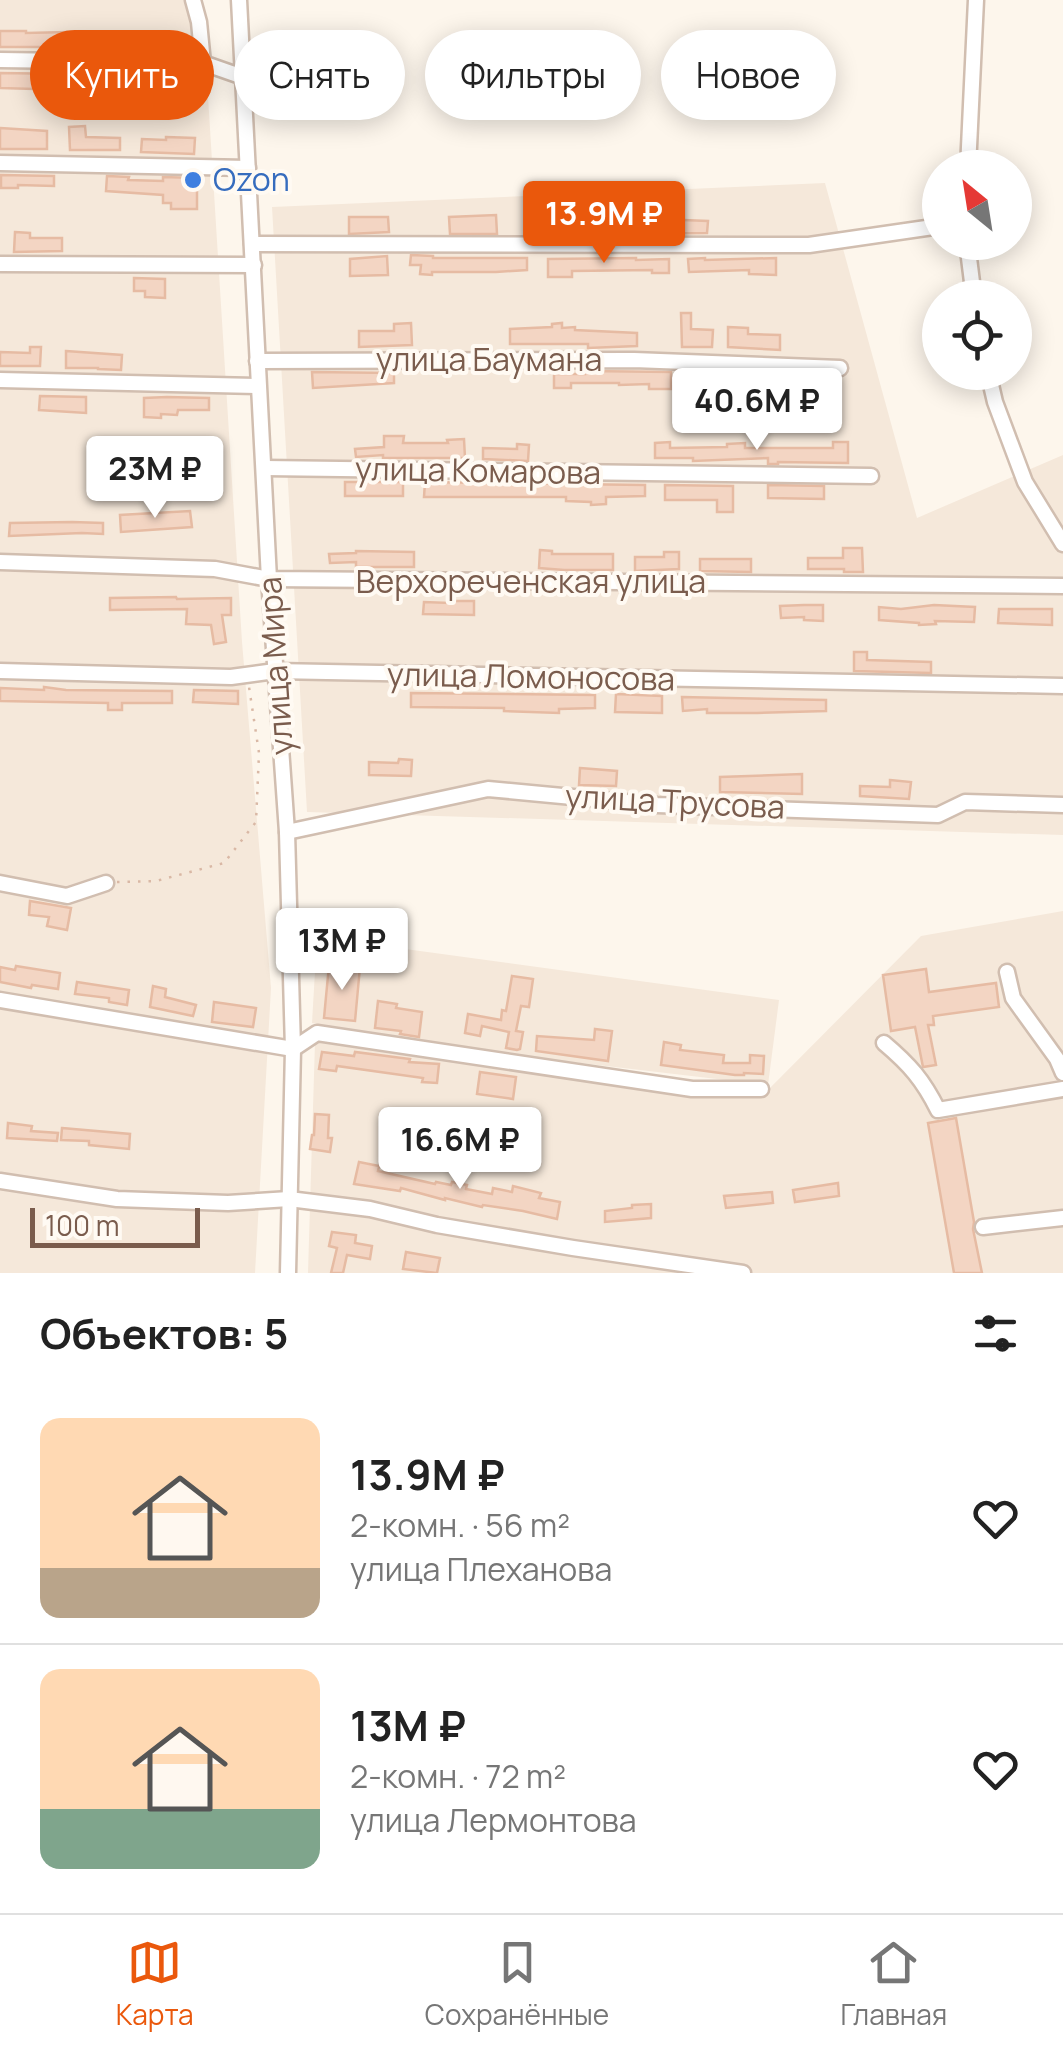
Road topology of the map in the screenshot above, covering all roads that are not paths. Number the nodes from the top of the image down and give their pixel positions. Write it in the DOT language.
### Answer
graph roads {
  1 [pos="193,0"];
  2 [pos="239,0"];
  3 [pos="976,0"];
  4 [pos="200,30"];
  5 [pos="240,30"];
  6 [pos="0,60"];
  7 [pos="30,60"];
  8 [pos="245,120"];
  9 [pos="969,150"];
  10 [pos="0,163"];
  11 [pos="248,168"];
  12 [pos="922,229"];
  13 [pos="252,244"];
  14 [pos="0,264"];
  15 [pos="254,264"];
  16 [pos="257,361"];
  17 [pos="840,368"];
  18 [pos="0,380"];
  19 [pos="258,386"];
  20 [pos="992,390"];
  21 [pos="264,468"];
  22 [pos="871,476"];
  23 [pos="1063,544"];
  24 [pos="0,562"];
  25 [pos="269,580"];
  26 [pos="1063,586"];
  27 [pos="0,670"];
  28 [pos="275,671"];
  29 [pos="1063,686"];
  30 [pos="1063,805"];
  31 [pos="288,832"];
  32 [pos="0,883"];
  33 [pos="106,883"];
  34 [pos="1007,972"];
  35 [pos="0,1000"];
  36 [pos="884,1043"];
  37 [pos="293,1049"];
  38 [pos="1063,1073"];
  39 [pos="1063,1089"];
  40 [pos="760,1090"];
  41 [pos="0,1181"];
  42 [pos="289,1199"];
  43 [pos="1063,1218"];
  44 [pos="982,1226"];
  45 [pos="288,1273"];
  46 [pos="743,1273"];
  1 -- 4 [label="street"];
  2 -- 5 [label="street, улица Мира"];
  3 -- 9 [label="street"];
  6 -- 7 [label="street"];
  8 -- 11 [label="street, улица Мира"];
  10 -- 11 [label="street"];
  11 -- 13 [label="street, улица Мира"];
  12 -- 13 [label="street"];
  13 -- 15 [label="street, улица Мира"];
  14 -- 15 [label="street"];
  15 -- 16 [label="street, улица Мира"];
  16 -- 17 [label="street, улица Баумана"];
  16 -- 19 [label="street, улица Мира"];
  18 -- 19 [label="street"];
  19 -- 21 [label="street, улица Мира"];
  20 -- 23 [label="street"];
  21 -- 22 [label="street, улица Комарова"];
  21 -- 25 [label="street, улица Мира"];
  24 -- 25 [label="street, Верхореченская улица"];
  25 -- 26 [label="street, Верхореченская улица"];
  25 -- 28 [label="street, улица Мира"];
  27 -- 28 [label="street, улица Ломоносова"];
  28 -- 29 [label="street, улица Ломоносова"];
  28 -- 31 [label="street, улица Мира"];
  30 -- 31 [label="street, улица Трусова"];
  31 -- 37 [label="street, улица Мира"];
  32 -- 33 [label="street"];
  34 -- 38 [label="street"];
  35 -- 37 [label="street"];
  36 -- 39 [label="street"];
  37 -- 40 [label="street"];
  37 -- 42 [label="street, улица Мира"];
  41 -- 42 [label="street"];
  42 -- 45 [label="street, улица Мира"];
  42 -- 46 [label="street"];
  43 -- 44 [label="street"];
}
